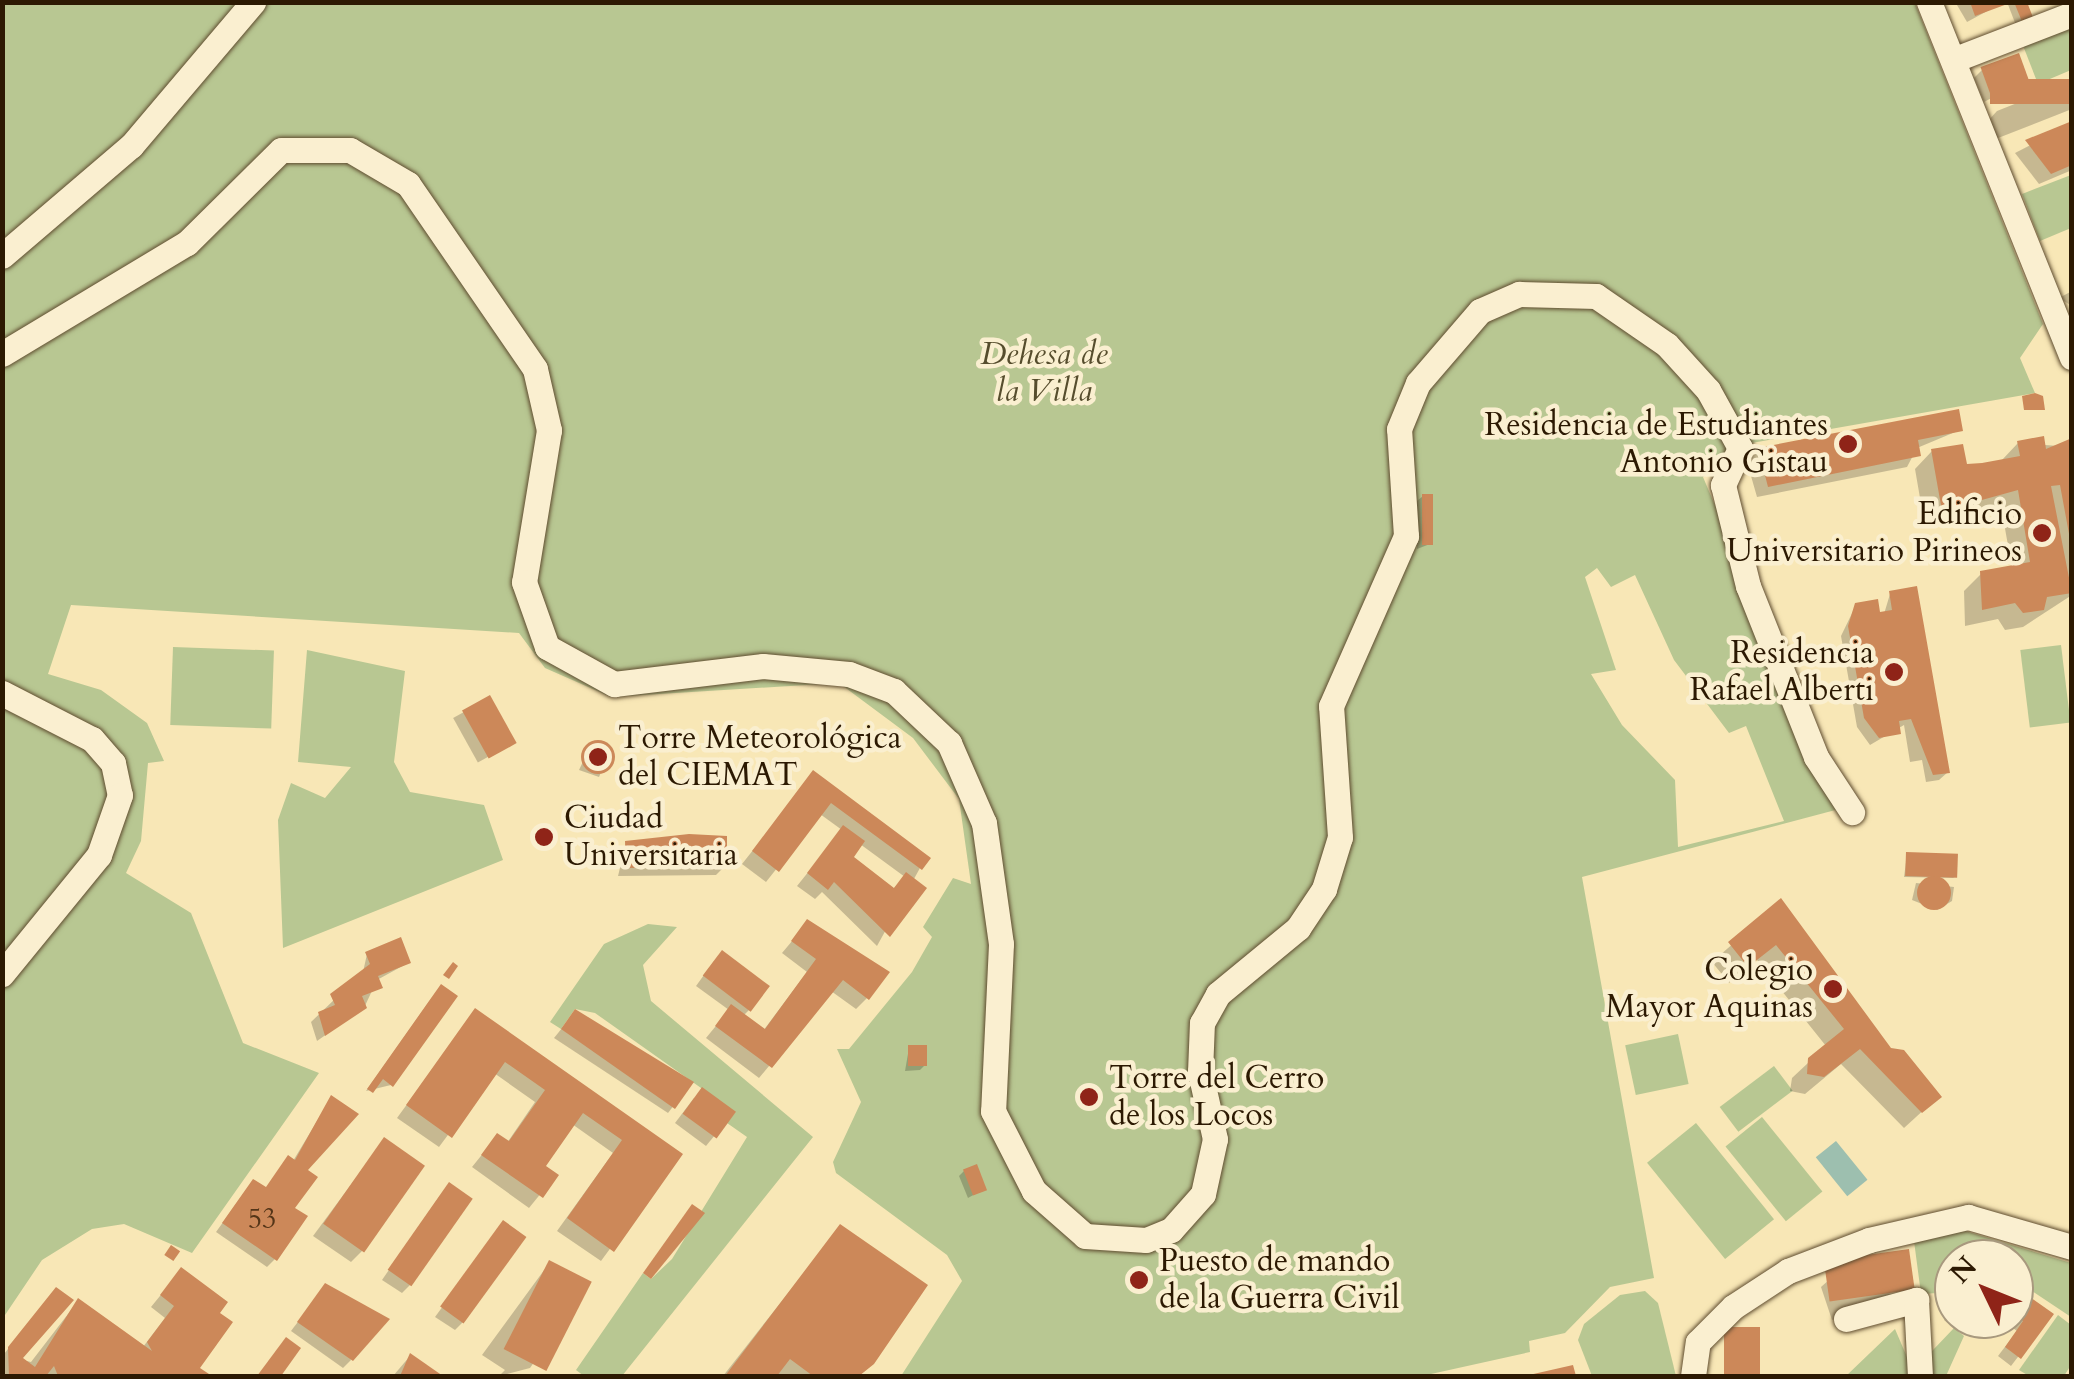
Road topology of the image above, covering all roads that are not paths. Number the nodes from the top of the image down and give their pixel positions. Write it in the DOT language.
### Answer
graph roads {
  1 [pos="253,2"];
  2 [pos="1929,2"];
  3 [pos="2072,14"];
  4 [pos="1953,60"];
  5 [pos="2,256"];
  6 [pos="2,354"];
  7 [pos="2072,357"];
  8 [pos="2,693"];
  9 [pos="1852,812"];
  10 [pos="2,974"];
  11 [pos="2072,1247"];
  12 [pos="1846,1319"];
  13 [pos="1693,1376"];
  14 [pos="1920,1376"];
  1 -- 5 [label="street"];
  2 -- 4 [label="street"];
  3 -- 4 [label="street"];
  4 -- 7 [label="street"];
  6 -- 9 [label="street"];
  8 -- 10 [label="street"];
  11 -- 13 [label="street"];
  12 -- 14 [label="street"];
}
